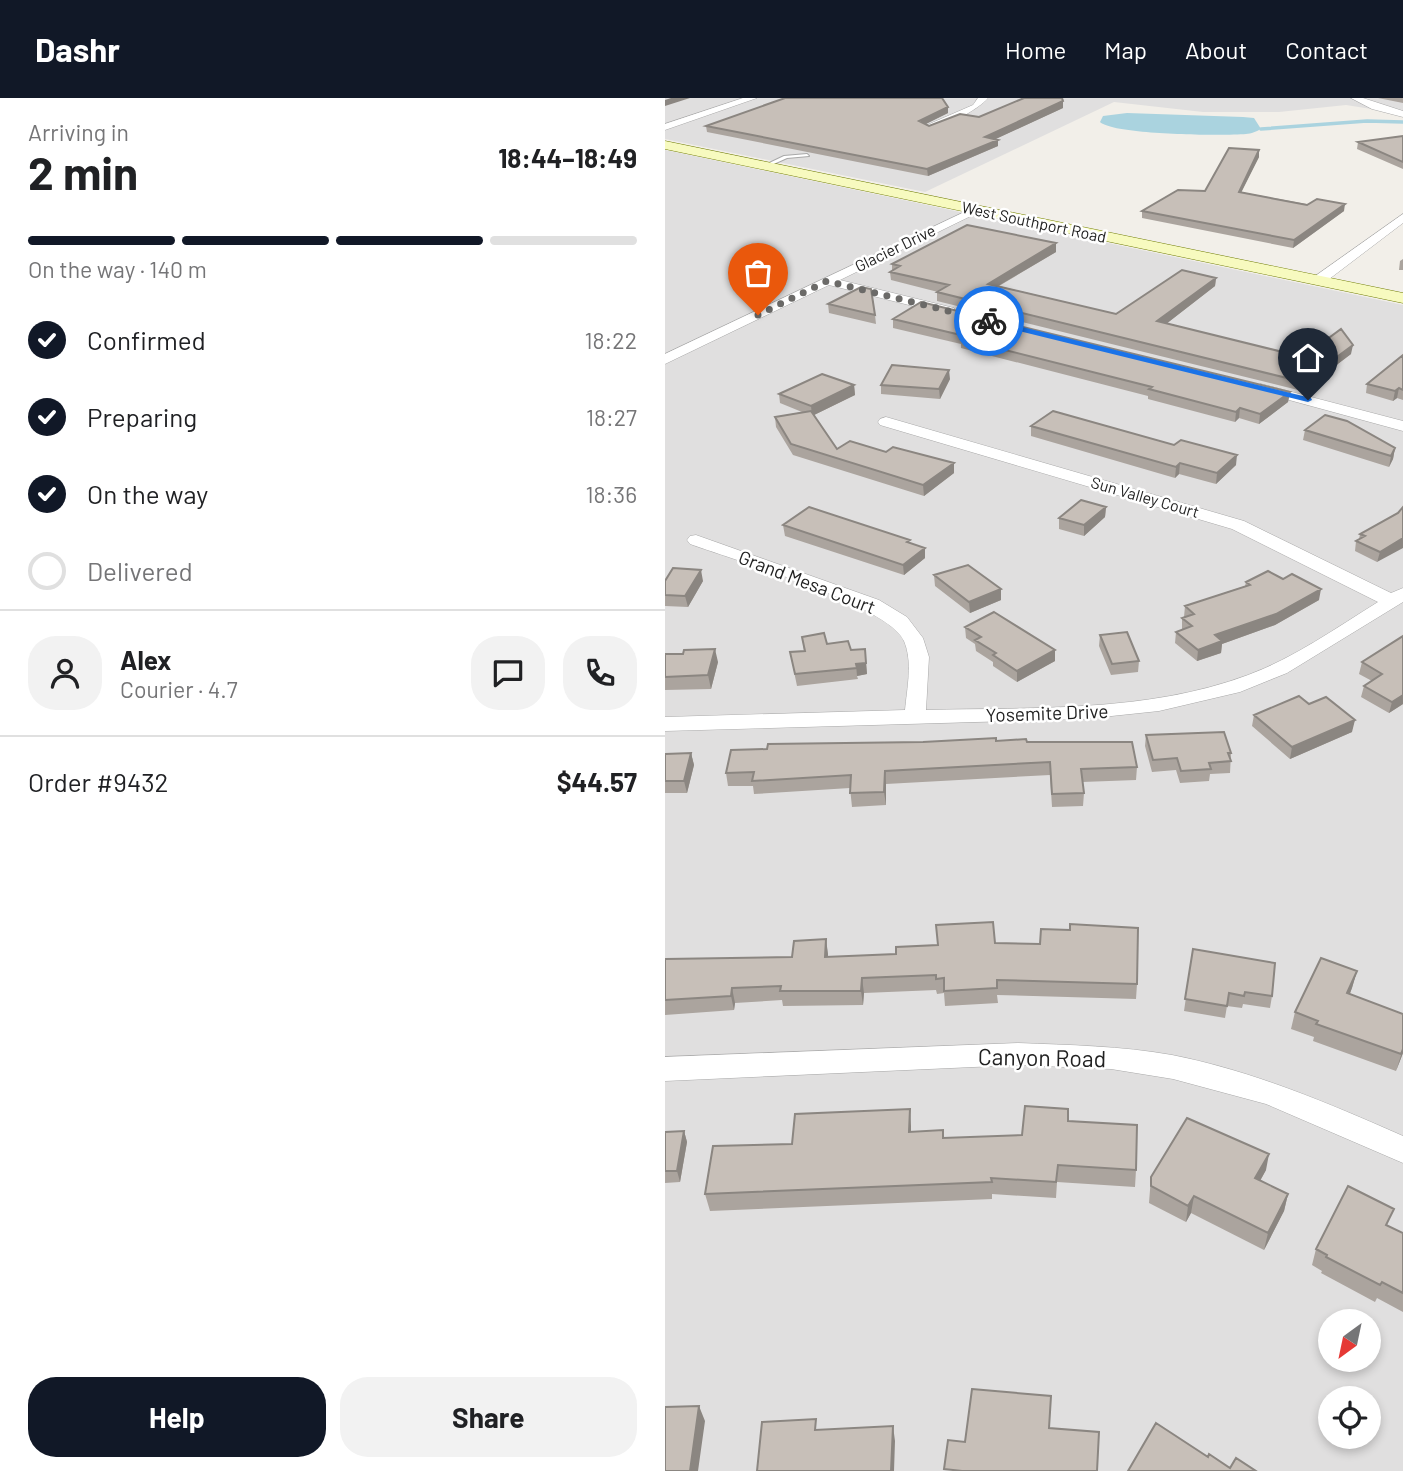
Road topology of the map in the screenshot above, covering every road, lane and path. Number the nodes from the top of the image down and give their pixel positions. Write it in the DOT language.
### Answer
graph roads {
  1 [pos="752,98"];
  2 [pos="983,98"];
  3 [pos="1356,98"];
  4 [pos="1403,114"];
  5 [pos="665,127"];
  6 [pos="927,128"];
  7 [pos="665,145"];
  8 [pos="799,152"];
  9 [pos="807,155"];
  10 [pos="786,157"];
  11 [pos="765,166"];
  12 [pos="975,210"];
  13 [pos="1403,217"];
  14 [pos="1319,280"];
  15 [pos="827,281"];
  16 [pos="1403,298"];
  17 [pos="961,314"];
  18 [pos="665,360"];
  19 [pos="1241,383"];
  20 [pos="886,422"];
  21 [pos="1403,426"];
  22 [pos="696,540"];
  23 [pos="1397,598"];
  24 [pos="915,717"];
  25 [pos="665,724"];
  26 [pos="665,1069"];
  27 [pos="1403,1150"];
  1 -- 5 [label="street"];
  2 -- 6 [label="street"];
  3 -- 4 [label="street"];
  7 -- 11 [label="main road, West Southport Road"];
  8 -- 10 [label="lane"];
  9 -- 10 [label="lane"];
  10 -- 11 [label="lane"];
  11 -- 12 [label="main road, West Southport Road"];
  12 -- 14 [label="main road, West Southport Road"];
  12 -- 15 [label="street, Glacier Drive"];
  13 -- 14 [label="street"];
  14 -- 16 [label="main road, West Southport Road"];
  15 -- 17 [label="street"];
  15 -- 18 [label="street, Glacier Drive"];
  19 -- 21 [label="street"];
  20 -- 23 [label="street, Sun Valley Court"];
  22 -- 24 [label="street, Grand Mesa Court"];
  23 -- 24 [label="street, Yosemite Drive"];
  24 -- 25 [label="street, Yosemite Drive"];
  26 -- 27 [label="street, Canyon Road"];
}
